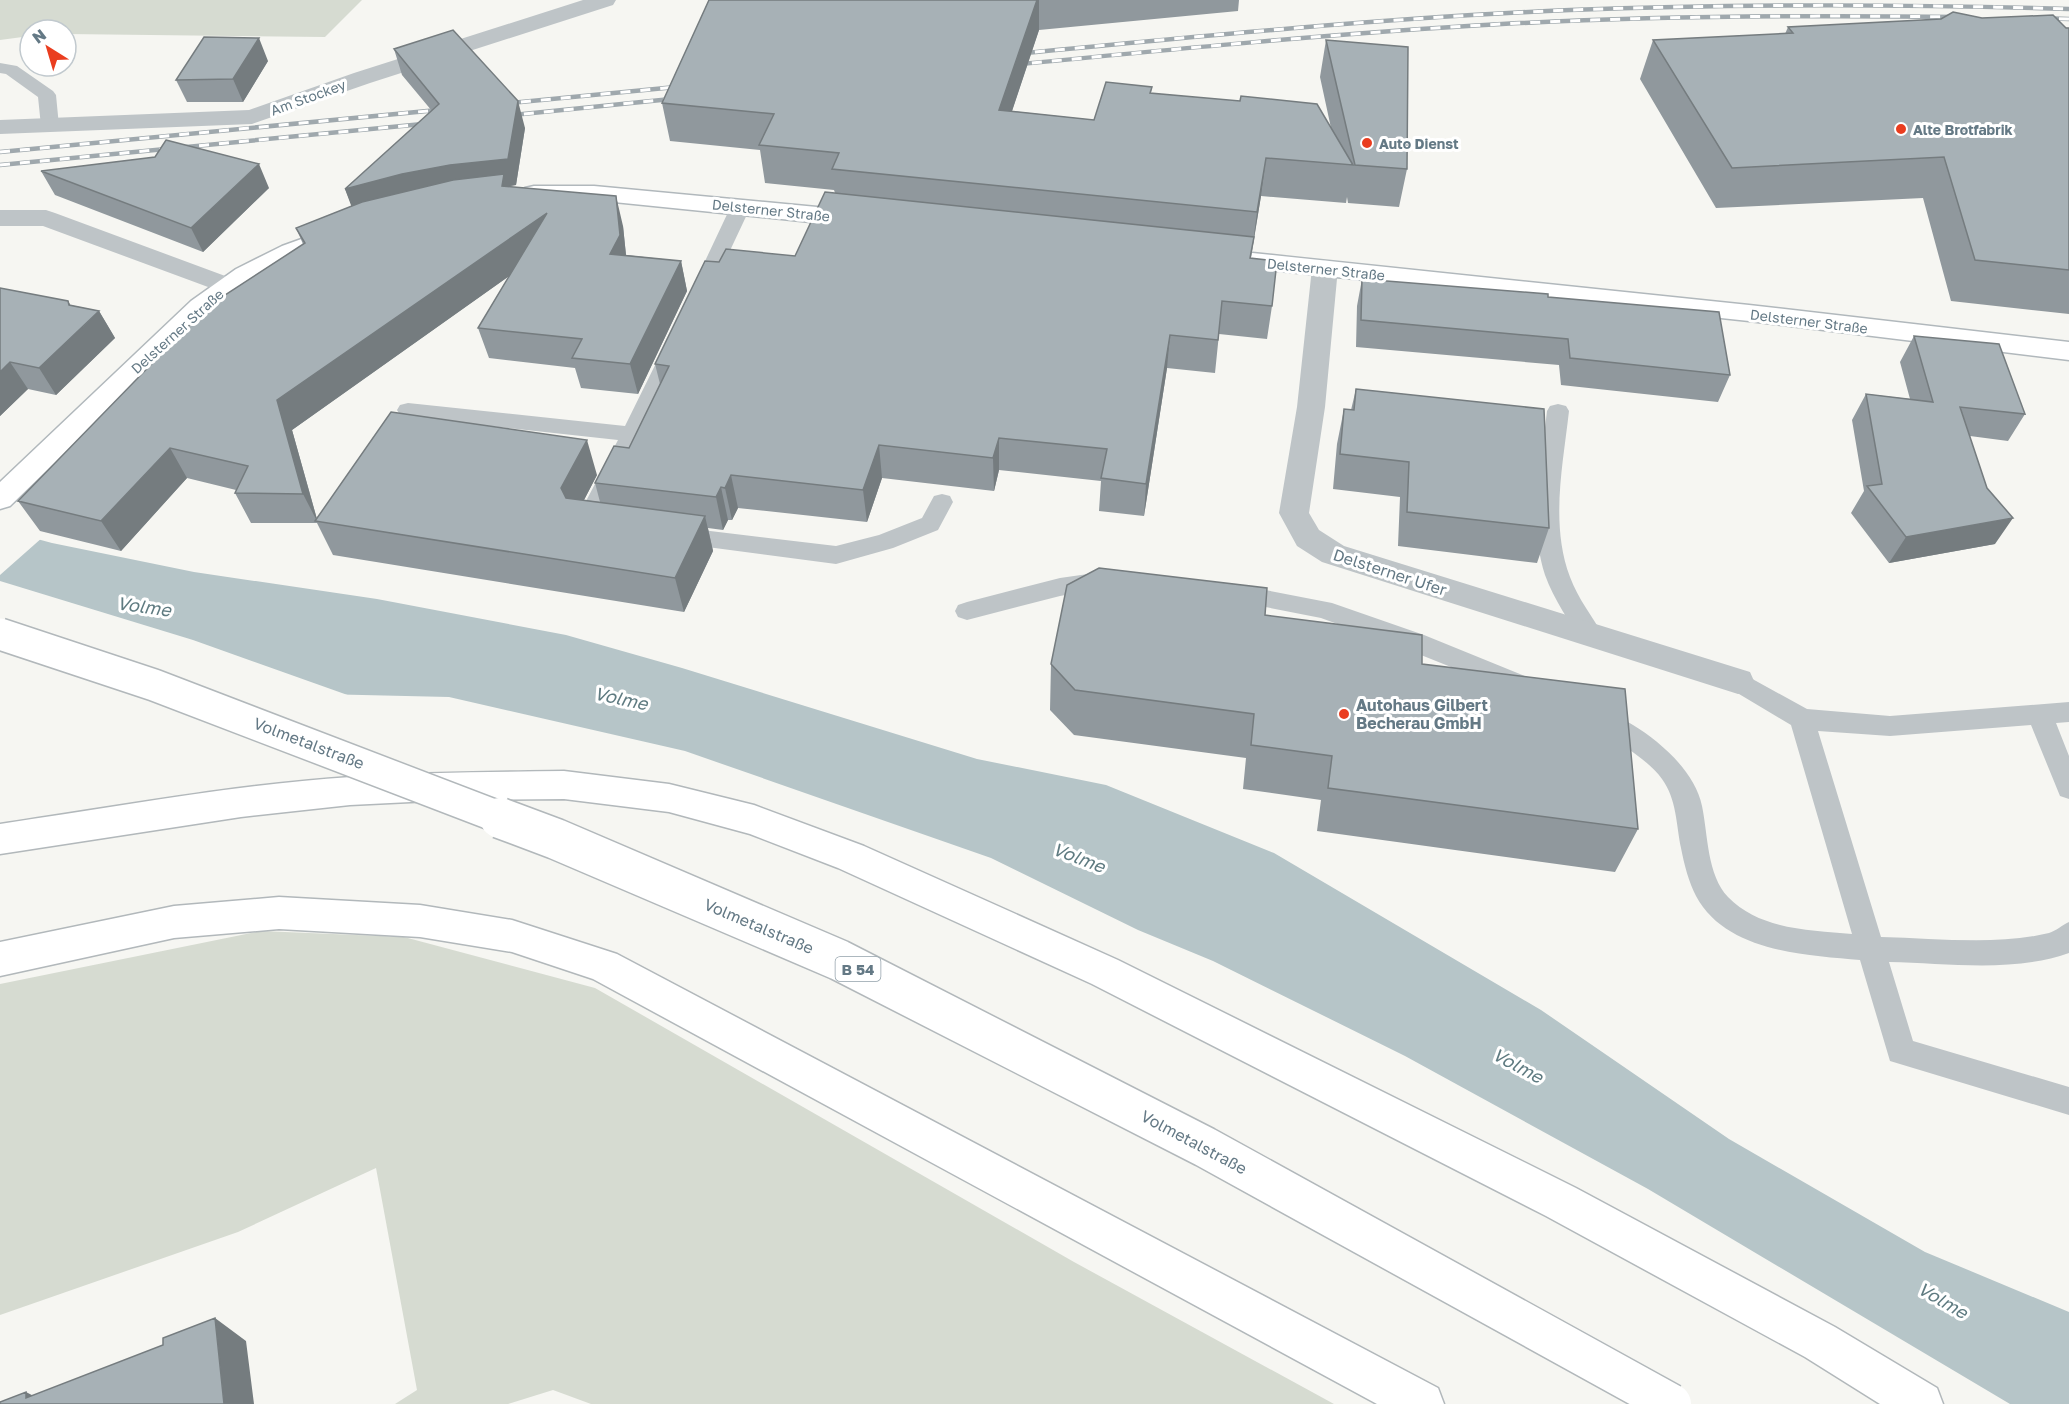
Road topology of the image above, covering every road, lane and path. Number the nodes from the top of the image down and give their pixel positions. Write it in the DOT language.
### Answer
graph roads {
  1 [pos="605,0"];
  2 [pos="0,68"];
  3 [pos="50,126"];
  4 [pos="0,128"];
  5 [pos="509,195"];
  6 [pos="741,206"];
  7 [pos="0,218"];
  8 [pos="884,222"];
  9 [pos="356,228"];
  10 [pos="1206,256"];
  11 [pos="1325,268"];
  12 [pos="227,286"];
  13 [pos="692,310"];
  14 [pos="682,330"];
  15 [pos="2069,351"];
  16 [pos="408,410"];
  17 [pos="1558,411"];
  18 [pos="632,434"];
  19 [pos="4,490"];
  20 [pos="942,501"];
  21 [pos="621,528"];
  22 [pos="657,533"];
  23 [pos="1125,581"];
  24 [pos="1216,590"];
  25 [pos="967,611"];
  26 [pos="0,634"];
  27 [pos="1592,637"];
  28 [pos="1738,681"];
  29 [pos="1543,693"];
  30 [pos="1583,709"];
  31 [pos="2069,712"];
  32 [pos="2039,714"];
  33 [pos="1802,719"];
  34 [pos="2069,788"];
  35 [pos="0,839"];
  36 [pos="2069,935"];
  37 [pos="1871,949"];
  38 [pos="0,959"];
  39 [pos="2069,1101"];
  40 [pos="1422,1404"];
  41 [pos="1671,1404"];
  42 [pos="1921,1404"];
  1 -- 3 [label="street, Am Stockey"];
  2 -- 3 [label="lane"];
  3 -- 4 [label="street, Am Stockey"];
  5 -- 6 [label="main road, Delsterner Straße"];
  6 -- 8 [label="main road, Delsterner Straße"];
  6 -- 13 [label="lane"];
  7 -- 12 [label="street"];
  9 -- 12 [label="main road, Delsterner Straße"];
  10 -- 11 [label="main road, Delsterner Straße"];
  11 -- 15 [label="main road, Delsterner Straße"];
  11 -- 27 [label="street, Delsterner Ufer"];
  12 -- 19 [label="main road, Delsterner Straße"];
  14 -- 18 [label="lane"];
  16 -- 18 [label="lane"];
  17 -- 27 [label="lane"];
  18 -- 21 [label="lane"];
  20 -- 22 [label="lane"];
  23 -- 25 [label="lane"];
  24 -- 29 [label="lane"];
  26 -- 41 [label="main road, Volmetalstraße / B 54, bridge"];
  27 -- 28 [label="street, Delsterner Ufer"];
  28 -- 33 [label="lane"];
  30 -- 37 [label="lane"];
  31 -- 32 [label="lane"];
  32 -- 33 [label="lane"];
  32 -- 34 [label="lane"];
  33 -- 37 [label="lane"];
  35 -- 42 [label="main road, bridge"];
  36 -- 37 [label="lane"];
  37 -- 39 [label="lane"];
  38 -- 40 [label="main road"];
}
